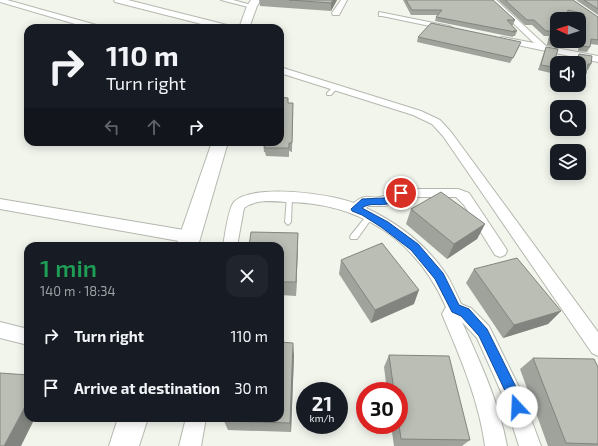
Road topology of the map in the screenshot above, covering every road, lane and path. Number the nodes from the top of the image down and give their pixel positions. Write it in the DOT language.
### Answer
graph roads {
  1 [pos="0,0"];
  2 [pos="118,0"];
  3 [pos="224,0"];
  4 [pos="344,0"];
  5 [pos="492,0"];
  6 [pos="254,3"];
  7 [pos="336,13"];
  8 [pos="382,14"];
  9 [pos="83,24"];
  10 [pos="212,24"];
  11 [pos="246,24"];
  12 [pos="459,30"];
  13 [pos="497,38"];
  14 [pos="543,47"];
  15 [pos="598,59"];
  16 [pos="284,72"];
  17 [pos="219,146"];
  18 [pos="289,198"];
  19 [pos="0,204"];
  20 [pos="363,212"];
  21 [pos="288,222"];
  22 [pos="354,237"];
  23 [pos="189,241"];
  24 [pos="231,242"];
  25 [pos="500,251"];
  26 [pos="456,309"];
  27 [pos="0,330"];
  28 [pos="24,336"];
  29 [pos="598,347"];
  30 [pos="132,422"];
  31 [pos="195,422"];
  32 [pos="124,446"];
  33 [pos="190,446"];
  34 [pos="496,446"];
  35 [pos="530,446"];
  1 -- 9 [label="street"];
  2 -- 10 [label="street"];
  3 -- 6 [label="street"];
  4 -- 7 [label="street"];
  5 -- 14 [label="street"];
  6 -- 11 [label="main road"];
  8 -- 12 [label="street"];
  13 -- 14 [label="street"];
  14 -- 15 [label="street"];
  16 -- 29 [label="street"];
  17 -- 23 [label="main road"];
  18 -- 20 [label="street"];
  18 -- 21 [label="lane"];
  18 -- 24 [label="street"];
  19 -- 23 [label="street"];
  20 -- 22 [label="lane"];
  20 -- 25 [label="street"];
  20 -- 26 [label="street"];
  26 -- 34 [label="street"];
  26 -- 35 [label="street"];
  27 -- 28 [label="street"];
  30 -- 32 [label="main road"];
  31 -- 33 [label="street"];
}
